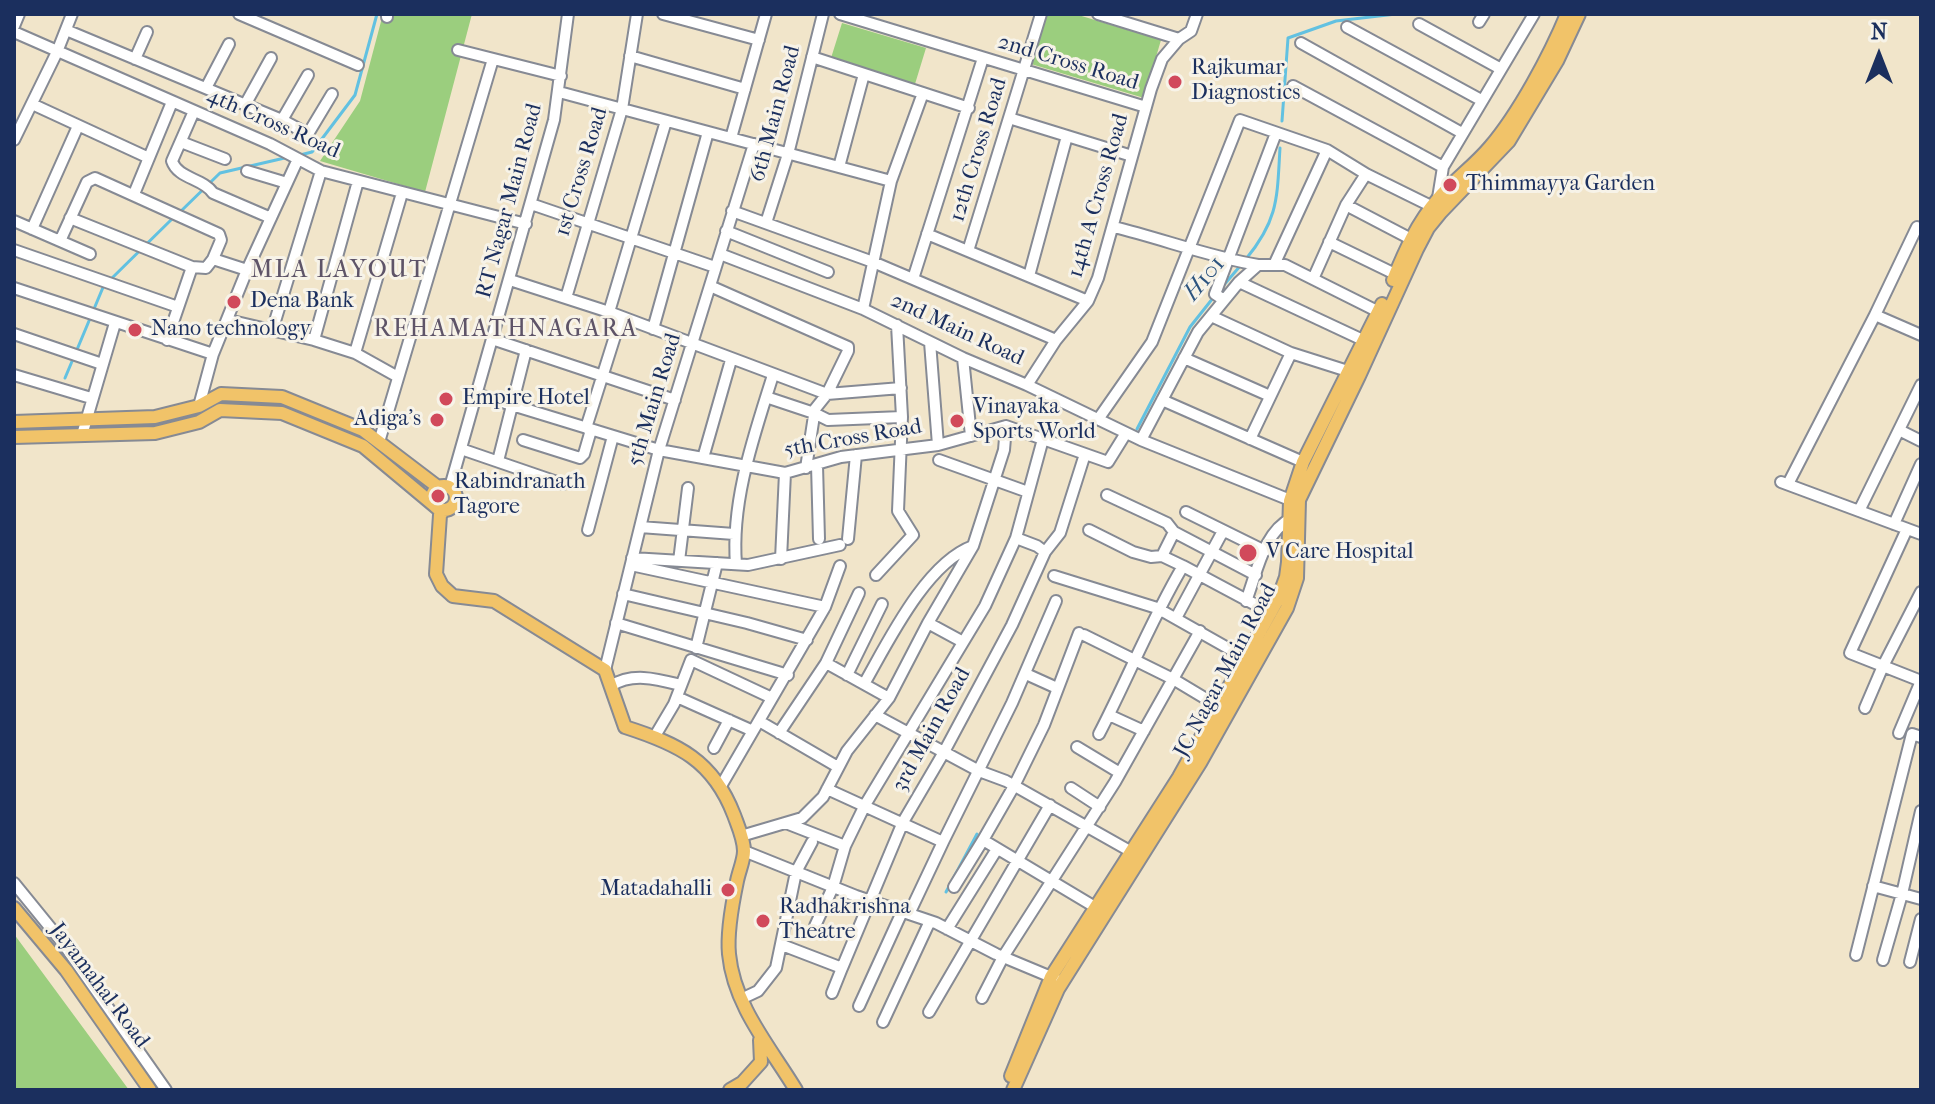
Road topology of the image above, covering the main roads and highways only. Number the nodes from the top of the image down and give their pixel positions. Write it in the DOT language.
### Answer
graph roads {
  1 [pos="1567,14"];
  2 [pos="1579,14"];
  3 [pos="1437,205"];
  4 [pos="1382,314"];
  5 [pos="1355,374"];
  6 [pos="14,422"];
  7 [pos="14,437"];
  8 [pos="444,487"];
  9 [pos="1294,502"];
  10 [pos="439,508"];
  11 [pos="1294,518"];
  12 [pos="1251,660"];
  13 [pos="14,908"];
  14 [pos="14,917"];
  15 [pos="1033,1030"];
  16 [pos="760,1036"];
  17 [pos="141,1090"];
  18 [pos="150,1090"];
  19 [pos="730,1090"];
  20 [pos="796,1090"];
  21 [pos="1005,1090"];
  22 [pos="1013,1090"];
  1 -- 3 [label="main road, JC Nagar Main Road"];
  2 -- 3 [label="main road, JC Nagar Main Road"];
  3 -- 4 [label="main road, JC Nagar Main Road"];
  3 -- 4 [label="main road, JC Nagar Main Road"];
  4 -- 5 [label="main road, JC Nagar Main Road"];
  4 -- 5 [label="main road, JC Nagar Main Road"];
  5 -- 9 [label="main road, JC Nagar Main Road"];
  5 -- 9 [label="main road, JC Nagar Main Road"];
  6 -- 8 [label="main road"];
  7 -- 10 [label="main road"];
  8 -- 10 [label="main road"];
  8 -- 10 [label="main road"];
  9 -- 11 [label="main road, JC Nagar Main Road"];
  10 -- 16 [label="main road"];
  11 -- 12 [label="main road, JC Nagar Main Road"];
  11 -- 12 [label="main road, JC Nagar Main Road"];
  12 -- 15 [label="main road, JC Nagar Main Road"];
  13 -- 18 [label="main road, Jayamahal Road"];
  14 -- 17 [label="main road, Jayamahal Road"];
  15 -- 21 [label="main road, JC Nagar Main Road"];
  15 -- 22 [label="main road, JC Nagar Main Road"];
  16 -- 19 [label="main road"];
  16 -- 20 [label="main road"];
}
